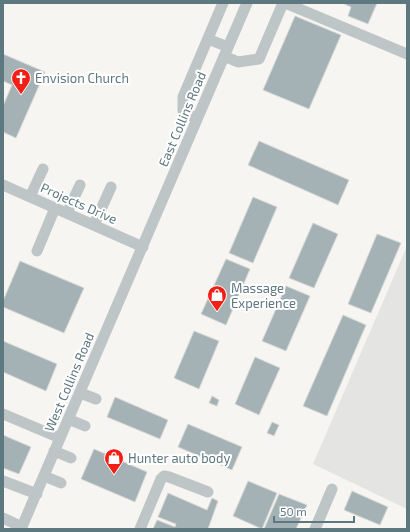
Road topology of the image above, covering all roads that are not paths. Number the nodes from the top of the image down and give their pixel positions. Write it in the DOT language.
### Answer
graph roads {
  1 [pos="223,3"];
  2 [pos="247,3"];
  3 [pos="284,3"];
  4 [pos="208,39"];
  5 [pos="226,51"];
  6 [pos="407,54"];
  7 [pos="197,119"];
  8 [pos="43,169"];
  9 [pos="80,185"];
  10 [pos="3,186"];
  11 [pos="111,187"];
  12 [pos="30,197"];
  13 [pos="55,208"];
  14 [pos="67,213"];
  15 [pos="94,225"];
  16 [pos="143,247"];
  17 [pos="37,251"];
  18 [pos="80,392"];
  19 [pos="96,399"];
  20 [pos="3,414"];
  21 [pos="68,420"];
  22 [pos="85,426"];
  23 [pos="60,438"];
  24 [pos="54,451"];
  25 [pos="72,458"];
  26 [pos="44,476"];
  27 [pos="3,481"];
  28 [pos="61,483"];
  29 [pos="332,489"];
  30 [pos="208,492"];
  31 [pos="36,494"];
  32 [pos="3,518"];
  33 [pos="22,528"];
  34 [pos="140,529"];
  35 [pos="315,529"];
  1 -- 4 [label="street"];
  2 -- 5 [label="street, East Collins Road"];
  3 -- 5 [label="street"];
  3 -- 6 [label="street"];
  4 -- 5 [label="street"];
  4 -- 7 [label="street"];
  5 -- 7 [label="street, East Collins Road"];
  7 -- 16 [label="street, East Collins Road"];
  8 -- 12 [label="street"];
  9 -- 14 [label="street"];
  10 -- 12 [label="street, Projects Drive"];
  11 -- 15 [label="street"];
  12 -- 13 [label="street, Projects Drive"];
  13 -- 14 [label="street, Projects Drive"];
  13 -- 17 [label="street"];
  14 -- 15 [label="street, Projects Drive"];
  15 -- 16 [label="street, Projects Drive"];
  16 -- 18 [label="street, West Collins Road"];
  18 -- 19 [label="street"];
  18 -- 21 [label="street, West Collins Road"];
  20 -- 23 [label="street"];
  21 -- 22 [label="street"];
  21 -- 23 [label="street, West Collins Road"];
  23 -- 24 [label="street, West Collins Road"];
  24 -- 25 [label="street"];
  24 -- 26 [label="street, West Collins Road"];
  26 -- 28 [label="street"];
  26 -- 31 [label="street, West Collins Road"];
  27 -- 31 [label="street"];
  29 -- 35 [label="street"];
  30 -- 34 [label="street"];
  31 -- 33 [label="street, West Collins Road"];
  32 -- 33 [label="street"];
}
